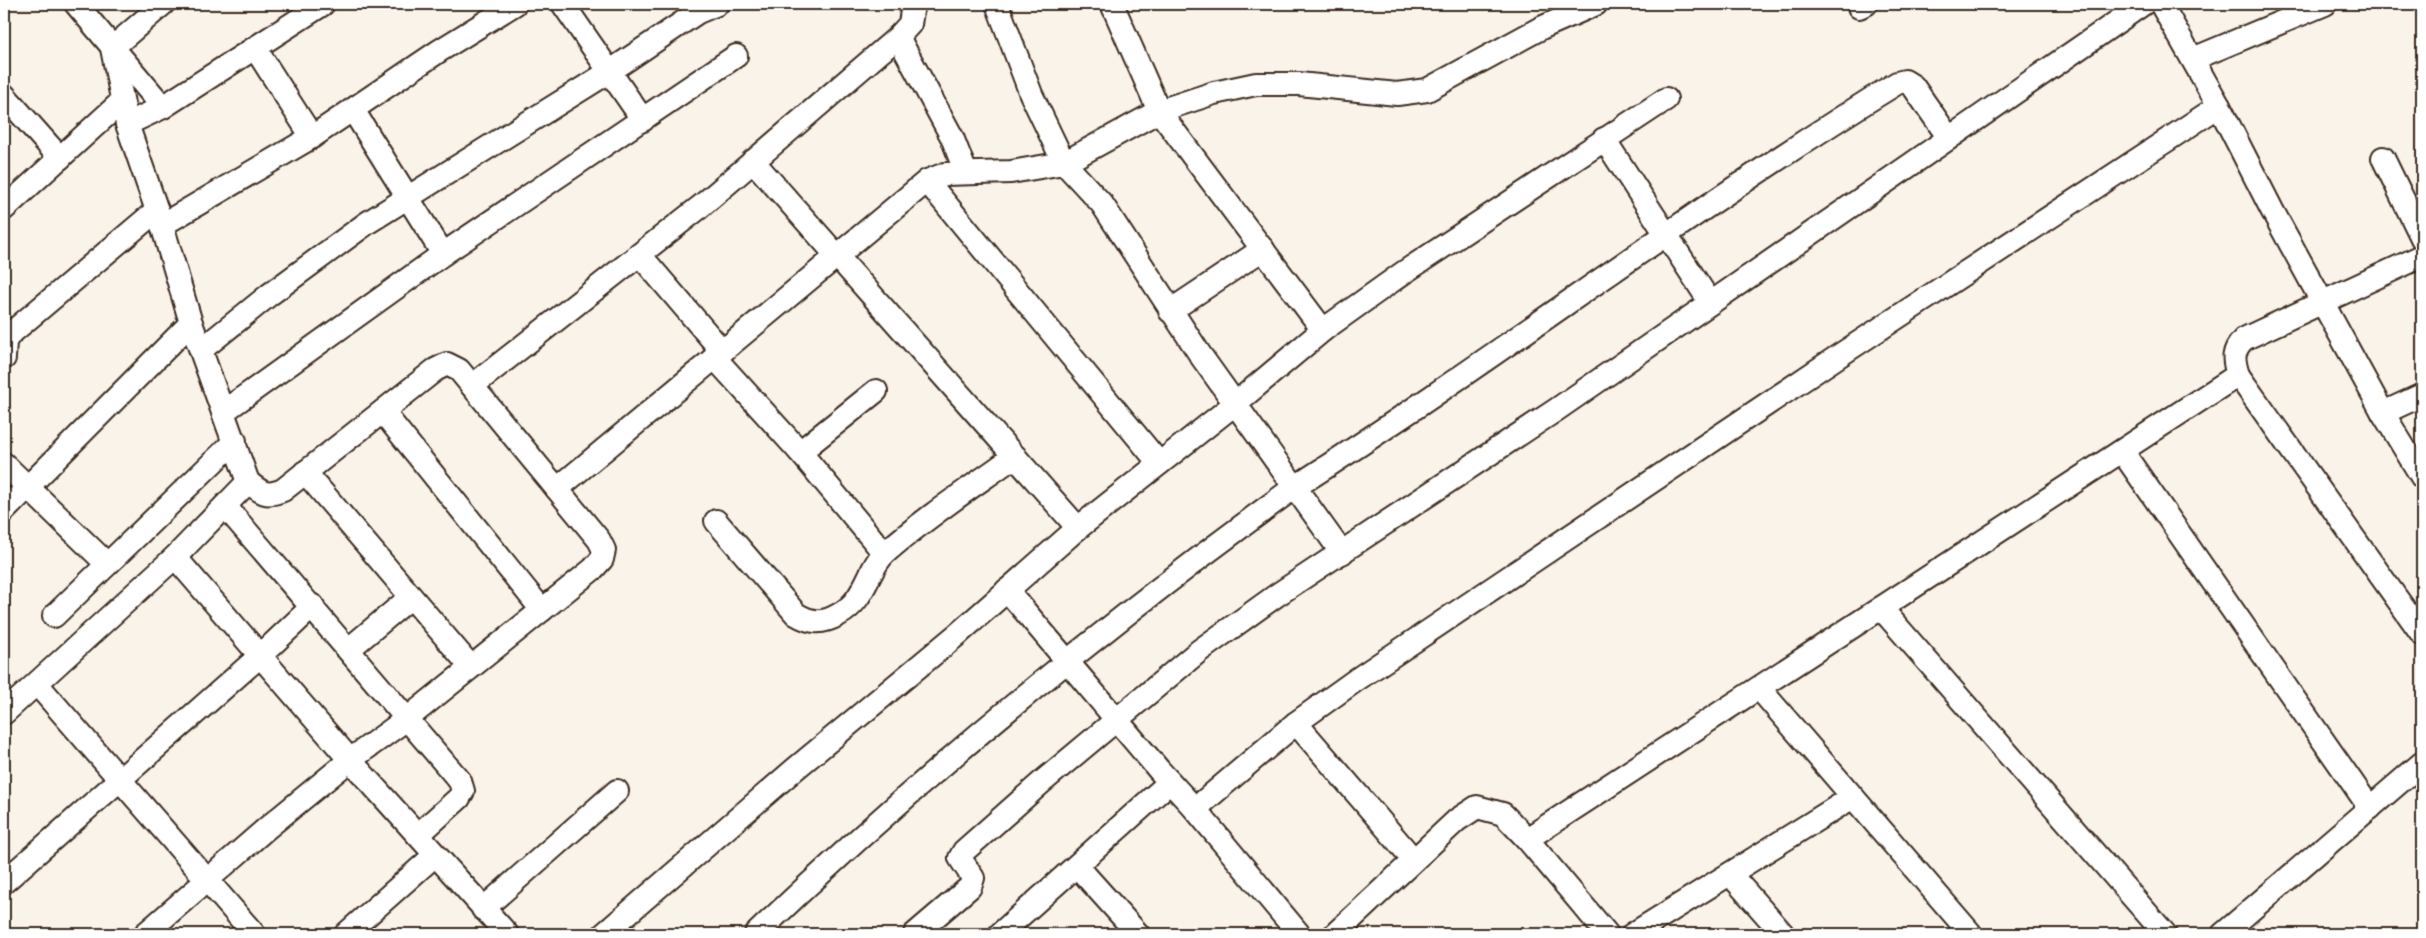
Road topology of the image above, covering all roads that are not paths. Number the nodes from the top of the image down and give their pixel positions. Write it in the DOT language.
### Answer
graph roads {
  1 [pos="76,4"];
  2 [pos="163,4"];
  3 [pos="323,4"];
  4 [pos="515,4"];
  5 [pos="563,4"];
  6 [pos="716,4"];
  7 [pos="913,4"];
  8 [pos="997,4"];
  9 [pos="1112,4"];
  10 [pos="1596,4"];
  11 [pos="2143,4"];
  12 [pos="2161,4"];
  13 [pos="2325,4"];
  14 [pos="898,37"];
  15 [pos="112,48"];
  16 [pos="255,48"];
  17 [pos="736,56"];
  18 [pos="2193,59"];
  19 [pos="609,72"];
  20 [pos="4,95"];
  21 [pos="1666,99"];
  22 [pos="122,102"];
  23 [pos="2219,106"];
  24 [pos="163,107"];
  25 [pos="353,110"];
  26 [pos="1159,111"];
  27 [pos="643,120"];
  28 [pos="127,124"];
  29 [pos="312,137"];
  30 [pos="1949,138"];
  31 [pos="1604,139"];
  32 [pos="60,158"];
  33 [pos="2383,158"];
  34 [pos="754,161"];
  35 [pos="1064,163"];
  36 [pos="966,173"];
  37 [pos="927,181"];
  38 [pos="407,197"];
  39 [pos="4,209"];
  40 [pos="160,217"];
  41 [pos="1665,235"];
  42 [pos="2422,238"];
  43 [pos="1263,249"];
  44 [pos="443,254"];
  45 [pos="838,254"];
  46 [pos="640,255"];
  47 [pos="2422,256"];
  48 [pos="2324,300"];
  49 [pos="1710,302"];
  50 [pos="1170,311"];
  51 [pos="192,323"];
  52 [pos="1323,330"];
  53 [pos="201,350"];
  54 [pos="718,354"];
  55 [pos="4,358"];
  56 [pos="2238,375"];
  57 [pos="472,386"];
  58 [pos="876,391"];
  59 [pos="2422,395"];
  60 [pos="1236,403"];
  61 [pos="224,412"];
  62 [pos="383,412"];
  63 [pos="2383,413"];
  64 [pos="234,441"];
  65 [pos="2122,451"];
  66 [pos="800,452"];
  67 [pos="1015,456"];
  68 [pos="1159,463"];
  69 [pos="4,464"];
  70 [pos="306,472"];
  71 [pos="2422,477"];
  72 [pos="248,482"];
  73 [pos="27,486"];
  74 [pos="1295,487"];
  75 [pos="557,489"];
  76 [pos="225,506"];
  77 [pos="4,512"];
  78 [pos="716,521"];
  79 [pos="1078,528"];
  80 [pos="884,553"];
  81 [pos="1342,553"];
  82 [pos="175,557"];
  83 [pos="107,564"];
  84 [pos="1007,590"];
  85 [pos="411,596"];
  86 [pos="313,606"];
  87 [pos="1881,608"];
  88 [pos="542,610"];
  89 [pos="54,616"];
  90 [pos="2422,634"];
  91 [pos="349,649"];
  92 [pos="261,655"];
  93 [pos="1067,663"];
  94 [pos="471,667"];
  95 [pos="37,684"];
  96 [pos="1759,688"];
  97 [pos="4,713"];
  98 [pos="408,718"];
  99 [pos="1117,719"];
  100 [pos="1296,723"];
  101 [pos="350,760"];
  102 [pos="2422,763"];
  103 [pos="120,780"];
  104 [pos="1170,782"];
  105 [pos="617,791"];
  106 [pos="1853,797"];
  107 [pos="2370,808"];
  108 [pos="1195,809"];
  109 [pos="418,834"];
  110 [pos="1527,839"];
  111 [pos="435,855"];
  112 [pos="1413,859"];
  113 [pos="1077,866"];
  114 [pos="1730,874"];
  115 [pos="207,879"];
  116 [pos="4,882"];
  117 [pos="483,909"];
  118 [pos="1341,932"];
  119 [pos="145,934"];
  120 [pos="254,934"];
  121 [pos="346,934"];
  122 [pos="506,934"];
  123 [pos="604,934"];
  124 [pos="756,934"];
  125 [pos="915,934"];
  126 [pos="1000,934"];
  127 [pos="1138,934"];
  128 [pos="1298,934"];
  129 [pos="1607,934"];
  130 [pos="1633,934"];
  131 [pos="1783,934"];
  132 [pos="1971,934"];
  133 [pos="2165,934"];
  134 [pos="2223,934"];
  1 -- 15 [label="street"];
  2 -- 15 [label="street"];
  3 -- 16 [label="street"];
  4 -- 25 [label="street"];
  5 -- 19 [label="street"];
  6 -- 19 [label="street"];
  7 -- 14 [label="street"];
  8 -- 35 [label="street"];
  9 -- 26 [label="street"];
  10 -- 26 [label="street"];
  11 -- 30 [label="street"];
  12 -- 18 [label="street"];
  13 -- 18 [label="street"];
  14 -- 34 [label="street"];
  14 -- 36 [label="street"];
  15 -- 22 [label="street"];
  15 -- 24 [label="street"];
  16 -- 24 [label="street"];
  16 -- 29 [label="street"];
  17 -- 27 [label="street"];
  18 -- 23 [label="street"];
  19 -- 27 [label="street"];
  19 -- 38 [label="street"];
  20 -- 32 [label="street"];
  21 -- 31 [label="street"];
  22 -- 28 [label="street"];
  22 -- 32 [label="street"];
  23 -- 48 [label="street"];
  23 -- 100 [label="street"];
  24 -- 28 [label="street"];
  25 -- 29 [label="street"];
  25 -- 38 [label="street"];
  26 -- 35 [label="street"];
  26 -- 43 [label="street"];
  27 -- 44 [label="street"];
  28 -- 40 [label="street"];
  29 -- 40 [label="street"];
  30 -- 41 [label="street"];
  30 -- 49 [label="street"];
  31 -- 41 [label="street"];
  31 -- 52 [label="street"];
  32 -- 39 [label="street"];
  33 -- 42 [label="street"];
  34 -- 45 [label="street"];
  34 -- 46 [label="street"];
  35 -- 36 [label="street"];
  35 -- 50 [label="street"];
  36 -- 37 [label="street"];
  37 -- 45 [label="street"];
  37 -- 68 [label="street"];
  38 -- 44 [label="street"];
  38 -- 53 [label="street"];
  40 -- 51 [label="street"];
  40 -- 55 [label="street"];
  41 -- 49 [label="street"];
  41 -- 74 [label="street"];
  43 -- 50 [label="street"];
  43 -- 52 [label="street"];
  44 -- 61 [label="street"];
  45 -- 54 [label="street"];
  45 -- 67 [label="street"];
  46 -- 54 [label="street"];
  46 -- 57 [label="street"];
  47 -- 48 [label="street"];
  48 -- 56 [label="street"];
  48 -- 63 [label="street"];
  49 -- 81 [label="street"];
  50 -- 60 [label="street"];
  51 -- 53 [label="street"];
  51 -- 73 [label="street"];
  52 -- 60 [label="street"];
  53 -- 61 [label="street"];
  54 -- 66 [label="street"];
  54 -- 75 [label="street"];
  56 -- 65 [label="street"];
  56 -- 90 [label="street"];
  57 -- 62 [label="street"];
  57 -- 75 [label="street"];
  58 -- 66 [label="street"];
  59 -- 63 [label="street"];
  60 -- 68 [label="street"];
  60 -- 74 [label="street"];
  61 -- 64 [label="street"];
  62 -- 70 [label="street"];
  62 -- 88 [label="street"];
  63 -- 71 [label="street"];
  64 -- 72 [label="street"];
  64 -- 83 [label="street"];
  65 -- 87 [label="street"];
  65 -- 107 [label="street"];
  66 -- 80 [label="street"];
  67 -- 79 [label="street"];
  67 -- 80 [label="street"];
  68 -- 79 [label="street"];
  69 -- 73 [label="street"];
  70 -- 72 [label="street"];
  70 -- 85 [label="street"];
  72 -- 76 [label="street"];
  73 -- 77 [label="street"];
  73 -- 83 [label="street"];
  74 -- 81 [label="street"];
  74 -- 93 [label="street"];
  75 -- 88 [label="street"];
  76 -- 82 [label="street"];
  76 -- 86 [label="street"];
  78 -- 80 [label="street"];
  79 -- 84 [label="street"];
  81 -- 99 [label="street"];
  82 -- 92 [label="street"];
  82 -- 95 [label="street"];
  83 -- 89 [label="street"];
  84 -- 93 [label="street"];
  84 -- 123 [label="street"];
  85 -- 91 [label="street"];
  85 -- 94 [label="street"];
  86 -- 91 [label="street"];
  86 -- 92 [label="street"];
  87 -- 96 [label="street"];
  87 -- 133 [label="street"];
  88 -- 94 [label="street"];
  91 -- 98 [label="street"];
  92 -- 101 [label="street"];
  92 -- 103 [label="street"];
  93 -- 99 [label="street"];
  93 -- 124 [label="street"];
  94 -- 98 [label="street"];
  95 -- 97 [label="street"];
  95 -- 103 [label="street"];
  96 -- 106 [label="street"];
  96 -- 110 [label="street"];
  98 -- 101 [label="street"];
  98 -- 109 [label="street"];
  99 -- 104 [label="street"];
  99 -- 125 [label="street"];
  100 -- 108 [label="street"];
  100 -- 112 [label="street"];
  101 -- 109 [label="street"];
  101 -- 115 [label="street"];
  102 -- 107 [label="street"];
  103 -- 115 [label="street"];
  103 -- 116 [label="street"];
  104 -- 108 [label="street"];
  104 -- 113 [label="street"];
  105 -- 117 [label="street"];
  106 -- 114 [label="street"];
  106 -- 132 [label="street"];
  107 -- 134 [label="street"];
  108 -- 128 [label="street"];
  109 -- 111 [label="street"];
  110 -- 112 [label="street"];
  110 -- 129 [label="street"];
  111 -- 117 [label="street"];
  111 -- 121 [label="street"];
  112 -- 118 [label="street"];
  113 -- 126 [label="street"];
  113 -- 127 [label="street"];
  114 -- 130 [label="street"];
  114 -- 131 [label="street"];
  115 -- 119 [label="street"];
  115 -- 120 [label="street"];
  117 -- 122 [label="street"];
}
